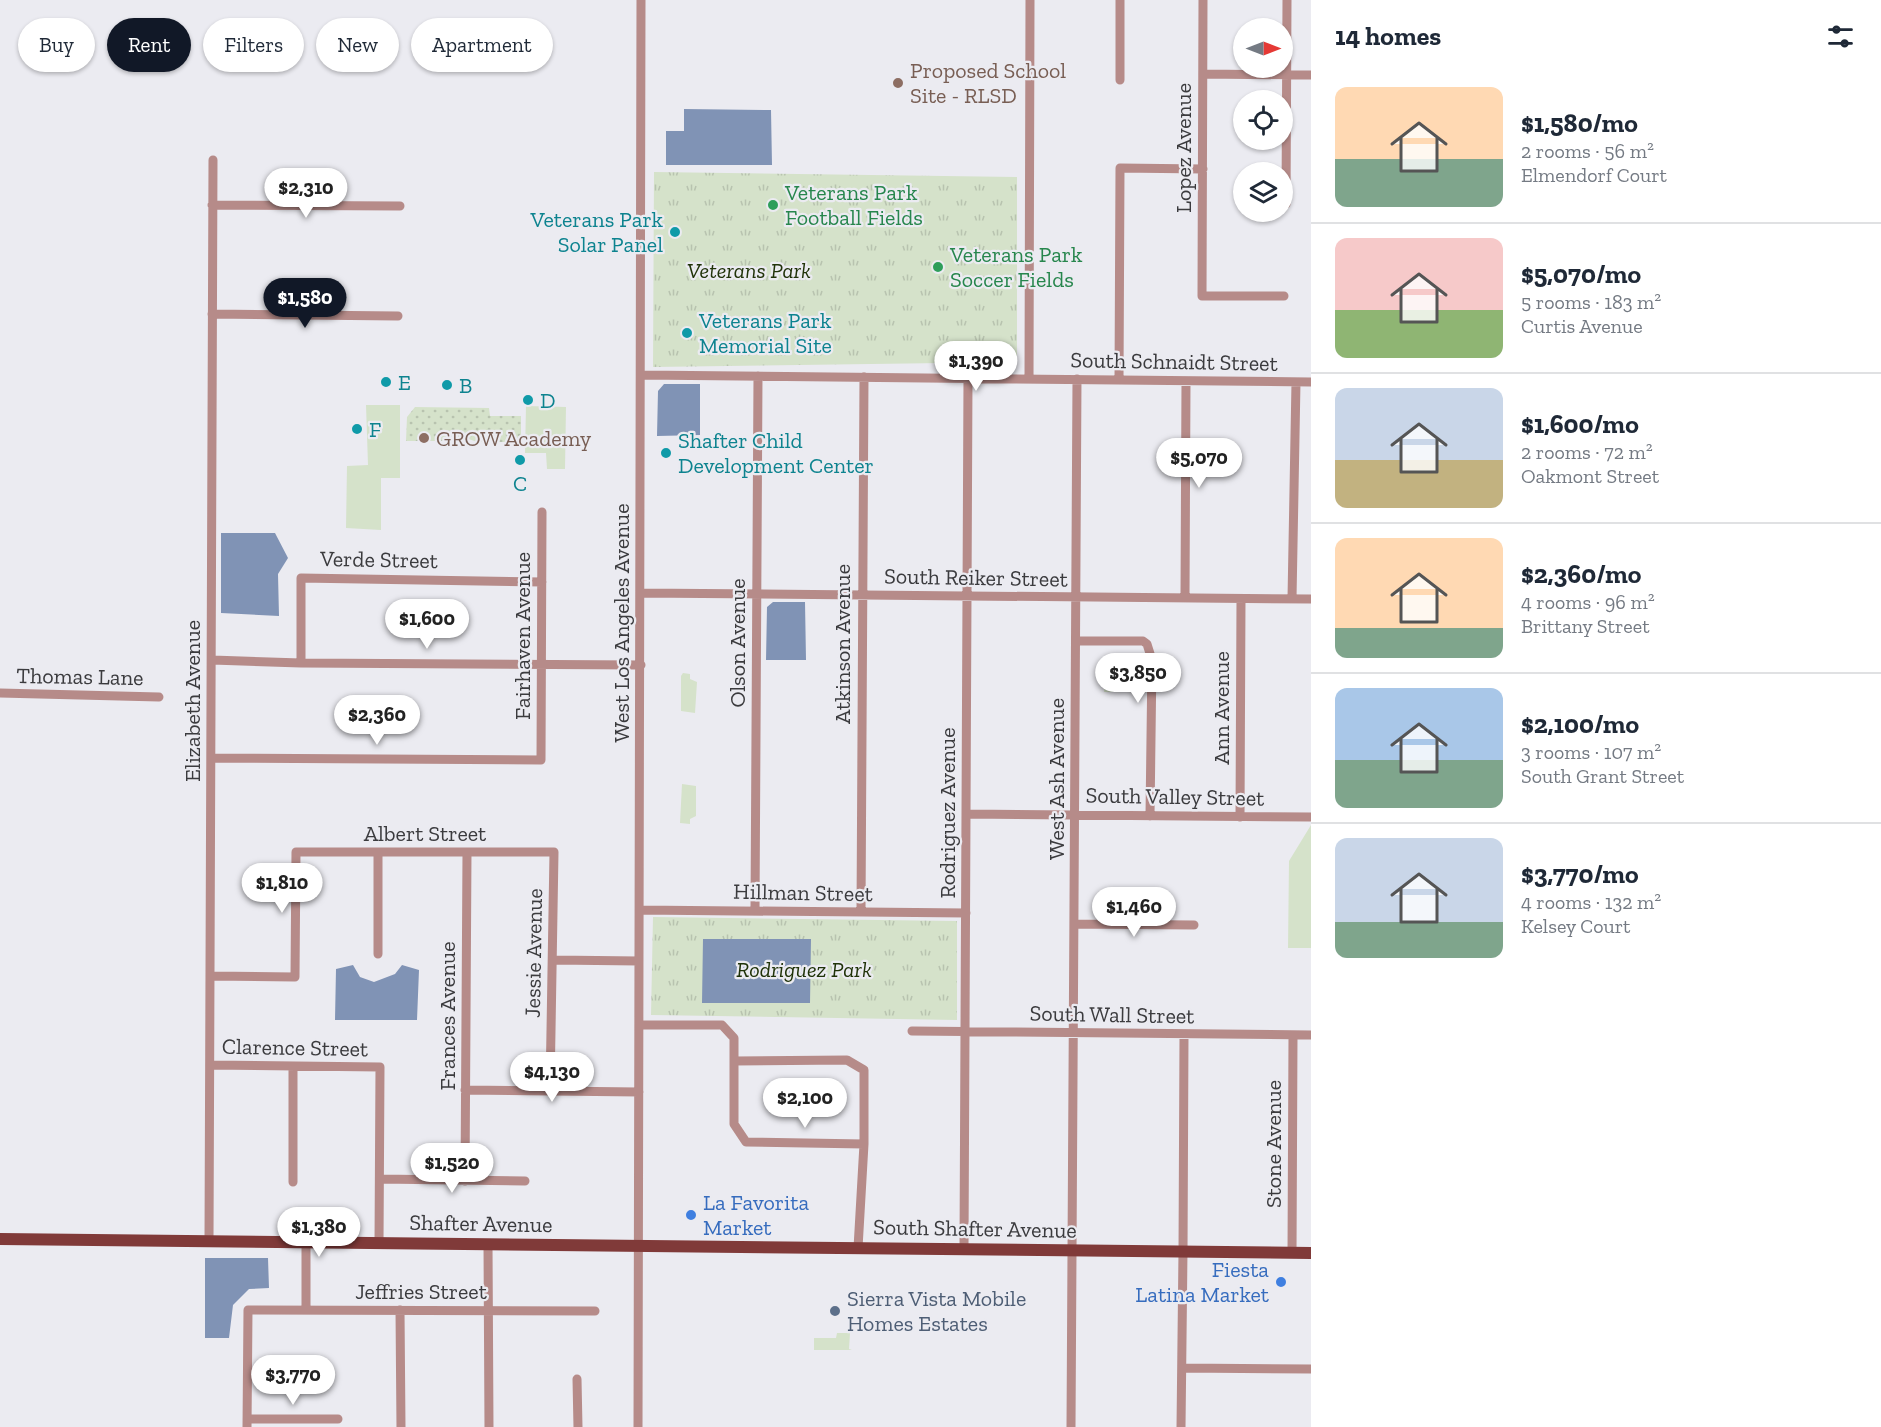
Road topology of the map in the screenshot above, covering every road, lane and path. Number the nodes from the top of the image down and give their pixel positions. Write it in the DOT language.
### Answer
graph roads {
  1 [pos="641,0"];
  2 [pos="1030,0"];
  3 [pos="1120,0"];
  4 [pos="1203,0"];
  5 [pos="1287,0"];
  6 [pos="1287,18"];
  7 [pos="1203,74"];
  8 [pos="1233,74"];
  9 [pos="1293,75"];
  10 [pos="1311,75"];
  11 [pos="1286,78"];
  12 [pos="1120,80"];
  13 [pos="213,160"];
  14 [pos="1286,162"];
  15 [pos="1203,169"];
  16 [pos="212,205"];
  17 [pos="400,206"];
  18 [pos="1284,296"];
  19 [pos="212,314"];
  20 [pos="398,316"];
  21 [pos="642,375"];
  22 [pos="758,376"];
  23 [pos="864,377"];
  24 [pos="968,378"];
  25 [pos="1029,379"];
  26 [pos="1077,379"];
  27 [pos="1119,380"];
  28 [pos="1186,381"];
  29 [pos="1296,382"];
  30 [pos="1311,382"];
  31 [pos="542,512"];
  32 [pos="542,582"];
  33 [pos="641,593"];
  34 [pos="756,594"];
  35 [pos="862,595"];
  36 [pos="967,596"];
  37 [pos="1076,597"];
  38 [pos="1185,598"];
  39 [pos="1241,599"];
  40 [pos="1292,599"];
  41 [pos="1311,599"];
  42 [pos="1076,641"];
  43 [pos="212,660"];
  44 [pos="301,663"];
  45 [pos="542,664"];
  46 [pos="640,665"];
  47 [pos="0,693"];
  48 [pos="159,697"];
  49 [pos="212,758"];
  50 [pos="967,814"];
  51 [pos="1076,815"];
  52 [pos="1150,816"];
  53 [pos="1240,817"];
  54 [pos="1311,817"];
  55 [pos="378,852"];
  56 [pos="468,852"];
  57 [pos="554,852"];
  58 [pos="640,910"];
  59 [pos="755,911"];
  60 [pos="861,912"];
  61 [pos="966,913"];
  62 [pos="1075,924"];
  63 [pos="1194,925"];
  64 [pos="378,954"];
  65 [pos="554,960"];
  66 [pos="639,961"];
  67 [pos="211,976"];
  68 [pos="639,1025"];
  69 [pos="912,1031"];
  70 [pos="966,1032"];
  71 [pos="1075,1033"];
  72 [pos="1184,1034"];
  73 [pos="1293,1035"];
  74 [pos="1311,1035"];
  75 [pos="735,1061"];
  76 [pos="210,1065"];
  77 [pos="293,1066"];
  78 [pos="465,1090"];
  79 [pos="550,1090"];
  80 [pos="639,1092"];
  81 [pos="864,1144"];
  82 [pos="380,1179"];
  83 [pos="465,1181"];
  84 [pos="525,1181"];
  85 [pos="293,1182"];
  86 [pos="0,1239"];
  87 [pos="209,1241"];
  88 [pos="306,1243"];
  89 [pos="380,1243"];
  90 [pos="489,1244"];
  91 [pos="639,1246"];
  92 [pos="858,1248"];
  93 [pos="964,1249"];
  94 [pos="1074,1250"];
  95 [pos="1183,1251"];
  96 [pos="1292,1253"];
  97 [pos="1311,1253"];
  98 [pos="306,1310"];
  99 [pos="400,1310"];
  100 [pos="489,1311"];
  101 [pos="595,1311"];
  102 [pos="1182,1368"];
  103 [pos="1311,1369"];
  104 [pos="577,1379"];
  105 [pos="338,1419"];
  106 [pos="247,1423"];
  107 [pos="401,1427"];
  108 [pos="489,1427"];
  109 [pos="578,1427"];
  110 [pos="638,1427"];
  111 [pos="1071,1427"];
  112 [pos="1181,1427"];
  1 -- 21 [label="street, West Los Angeles Avenue"];
  2 -- 25 [label="street"];
  3 -- 12 [label="street"];
  4 -- 7 [label="street, Lopez Avenue"];
  5 -- 6 [label="street"];
  7 -- 8 [label="street"];
  7 -- 15 [label="street, Lopez Avenue"];
  9 -- 10 [label="street"];
  11 -- 14 [label="street"];
  13 -- 16 [label="street, Elizabeth Avenue"];
  15 -- 18 [label="street, Lopez Avenue"];
  15 -- 27 [label="street"];
  16 -- 17 [label="street"];
  16 -- 19 [label="street, Elizabeth Avenue"];
  19 -- 20 [label="street"];
  19 -- 43 [label="street, Elizabeth Avenue"];
  21 -- 22 [label="street, South Schnaidt Street"];
  21 -- 33 [label="street, West Los Angeles Avenue"];
  22 -- 23 [label="street, South Schnaidt Street"];
  22 -- 34 [label="street, Olson Avenue"];
  23 -- 24 [label="street, South Schnaidt Street"];
  23 -- 35 [label="street, Atkinson Avenue"];
  24 -- 25 [label="street, South Schnaidt Street"];
  24 -- 36 [label="street, Rodriguez Avenue"];
  25 -- 26 [label="street, South Schnaidt Street"];
  26 -- 27 [label="street, South Schnaidt Street"];
  26 -- 37 [label="street, West Ash Avenue"];
  27 -- 28 [label="street, South Schnaidt Street"];
  28 -- 29 [label="street, South Schnaidt Street"];
  28 -- 38 [label="street"];
  29 -- 30 [label="street, South Schnaidt Street"];
  29 -- 40 [label="street"];
  31 -- 32 [label="street, Fairhaven Avenue"];
  32 -- 44 [label="street, Verde Street"];
  32 -- 45 [label="street, Fairhaven Avenue"];
  33 -- 34 [label="street, South Reiker Street"];
  33 -- 46 [label="street, West Los Angeles Avenue"];
  34 -- 35 [label="street, South Reiker Street"];
  34 -- 59 [label="street, Olson Avenue"];
  35 -- 36 [label="street, South Reiker Street"];
  35 -- 60 [label="street, Atkinson Avenue"];
  36 -- 37 [label="street, South Reiker Street"];
  36 -- 50 [label="street, Rodriguez Avenue"];
  37 -- 38 [label="street, South Reiker Street"];
  37 -- 42 [label="street, West Ash Avenue"];
  38 -- 39 [label="street, South Reiker Street"];
  39 -- 40 [label="street, South Reiker Street"];
  39 -- 53 [label="street, Ann Avenue"];
  40 -- 41 [label="street, South Reiker Street"];
  42 -- 51 [label="street, West Ash Avenue"];
  42 -- 52 [label="street"];
  43 -- 44 [label="street"];
  43 -- 49 [label="street, Elizabeth Avenue"];
  44 -- 45 [label="street"];
  45 -- 46 [label="street"];
  45 -- 49 [label="street, Fairhaven Avenue"];
  46 -- 58 [label="street, West Los Angeles Avenue"];
  47 -- 48 [label="street, Thomas Lane"];
  49 -- 67 [label="street, Elizabeth Avenue"];
  50 -- 51 [label="street, South Valley Street"];
  50 -- 61 [label="street, Rodriguez Avenue"];
  51 -- 52 [label="street, South Valley Street"];
  51 -- 62 [label="street, West Ash Avenue"];
  52 -- 53 [label="street, South Valley Street"];
  53 -- 54 [label="street, South Valley Street"];
  55 -- 56 [label="street, Albert Street"];
  55 -- 64 [label="street"];
  55 -- 67 [label="street, Albert Street"];
  56 -- 57 [label="street, Albert Street"];
  56 -- 78 [label="street, Frances Avenue"];
  57 -- 65 [label="street, Jessie Avenue"];
  58 -- 59 [label="street, Hillman Street"];
  58 -- 66 [label="street, West Los Angeles Avenue"];
  59 -- 60 [label="street, Hillman Street"];
  60 -- 61 [label="street, Hillman Street"];
  61 -- 70 [label="street, Rodriguez Avenue"];
  62 -- 63 [label="street"];
  62 -- 71 [label="street, West Ash Avenue"];
  65 -- 66 [label="street"];
  65 -- 79 [label="street, Jessie Avenue"];
  66 -- 68 [label="street, West Los Angeles Avenue"];
  67 -- 76 [label="street, Elizabeth Avenue"];
  68 -- 75 [label="street"];
  68 -- 80 [label="street, West Los Angeles Avenue"];
  69 -- 70 [label="street, South Wall Street"];
  70 -- 71 [label="street, South Wall Street"];
  70 -- 93 [label="street, Rodriguez Avenue"];
  71 -- 72 [label="street, South Wall Street"];
  71 -- 94 [label="street, West Ash Avenue"];
  72 -- 73 [label="street, South Wall Street"];
  72 -- 95 [label="street"];
  73 -- 74 [label="street, South Wall Street"];
  73 -- 96 [label="street, Stone Avenue"];
  75 -- 81 [label="street"];
  75 -- 81 [label="street"];
  76 -- 77 [label="street, Clarence Street"];
  76 -- 87 [label="street, Elizabeth Avenue"];
  77 -- 82 [label="street, Clarence Street"];
  77 -- 85 [label="street"];
  78 -- 79 [label="street"];
  78 -- 83 [label="street, Frances Avenue"];
  79 -- 80 [label="street"];
  80 -- 91 [label="street, West Los Angeles Avenue"];
  81 -- 92 [label="street"];
  82 -- 83 [label="street"];
  82 -- 89 [label="street"];
  83 -- 84 [label="street"];
  86 -- 87 [label="main road, Shafter Avenue"];
  87 -- 88 [label="main road, Shafter Avenue"];
  88 -- 89 [label="main road, Shafter Avenue"];
  88 -- 98 [label="street"];
  89 -- 90 [label="main road, Shafter Avenue"];
  90 -- 91 [label="main road, Shafter Avenue"];
  90 -- 100 [label="street"];
  91 -- 92 [label="main road, South Shafter Avenue"];
  91 -- 110 [label="street, West Los Angeles Avenue"];
  92 -- 93 [label="main road, South Shafter Avenue"];
  93 -- 94 [label="main road, South Shafter Avenue"];
  94 -- 95 [label="main road, South Shafter Avenue"];
  94 -- 111 [label="street, West Ash Avenue"];
  95 -- 96 [label="main road, South Shafter Avenue"];
  95 -- 102 [label="street"];
  96 -- 97 [label="main road, South Shafter Avenue"];
  98 -- 99 [label="street, Jeffries Street"];
  98 -- 106 [label="street, Jeffries Street"];
  99 -- 100 [label="street, Jeffries Street"];
  99 -- 107 [label="street"];
  100 -- 101 [label="street, Jeffries Street"];
  100 -- 108 [label="street"];
  102 -- 103 [label="street"];
  102 -- 112 [label="street"];
  104 -- 109 [label="street"];
  105 -- 106 [label="street"];
}
